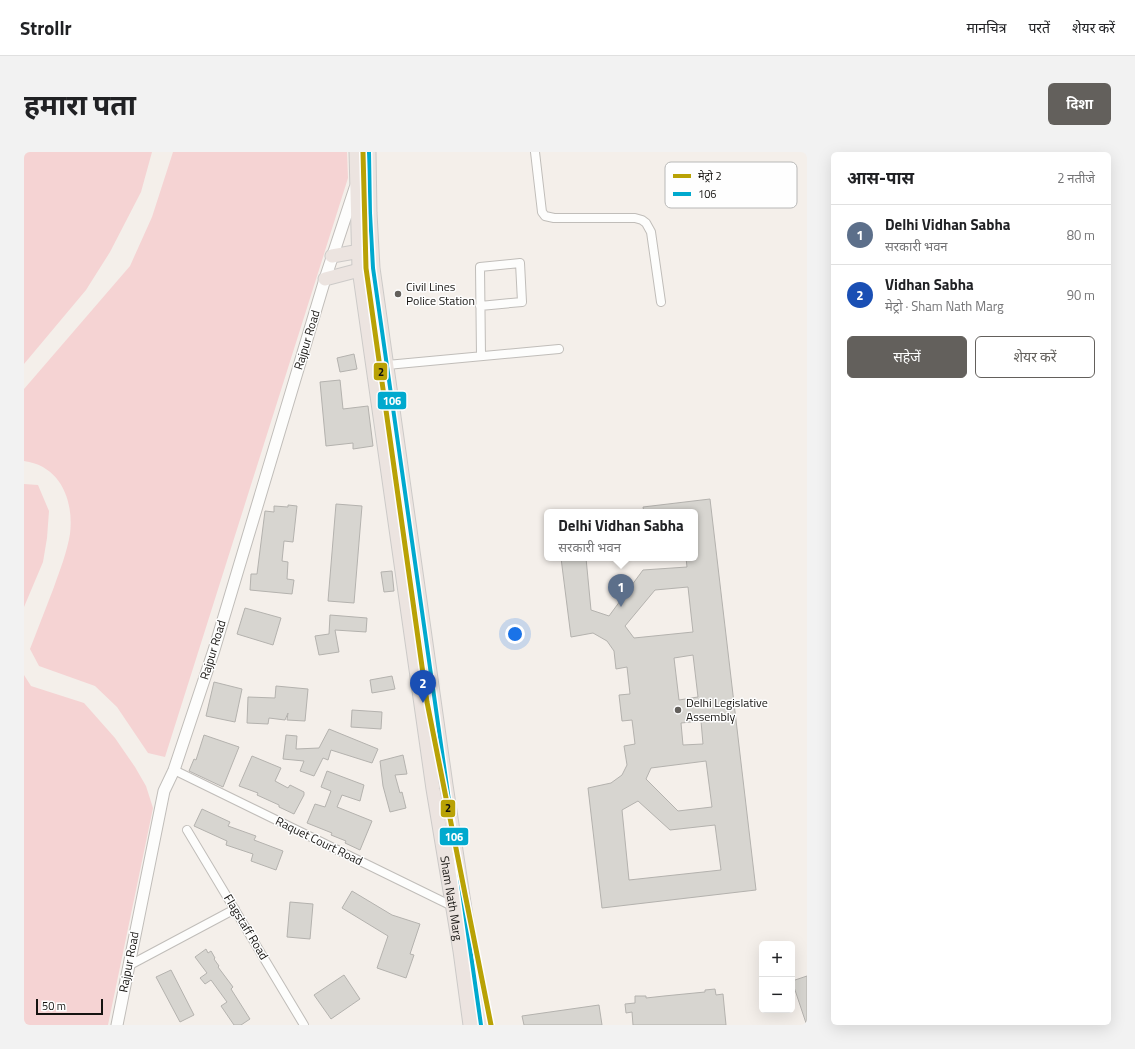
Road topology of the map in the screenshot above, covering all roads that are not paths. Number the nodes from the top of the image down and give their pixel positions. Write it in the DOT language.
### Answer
graph roads {
  1 [pos="356,152"];
  2 [pos="369,152"];
  3 [pos="535,152"];
  4 [pos="358,182"];
  5 [pos="365,250"];
  6 [pos="332,256"];
  7 [pos="373,268"];
  8 [pos="359,269"];
  9 [pos="325,279"];
  10 [pos="661,302"];
  11 [pos="480,306"];
  12 [pos="559,349"];
  13 [pos="481,356"];
  14 [pos="387,365"];
  15 [pos="174,770"];
  16 [pos="187,830"];
  17 [pos="459,908"];
  18 [pos="235,909"];
  19 [pos="128,966"];
  20 [pos="117,1025"];
  21 [pos="304,1025"];
  22 [pos="470,1025"];
  23 [pos="481,1025"];
  1 -- 4 [label="main road, Sham Nath Marg"];
  2 -- 5 [label="main road, Sham Nath Marg"];
  3 -- 10 [label="street"];
  4 -- 5 [label="main road, Sham Nath Marg"];
  4 -- 6 [label="street, Rajpur Road"];
  5 -- 6 [label="main road"];
  5 -- 7 [label="main road, Sham Nath Marg"];
  5 -- 8 [label="main road, Sham Nath Marg"];
  6 -- 9 [label="street, Rajpur Road"];
  7 -- 8 [label="main road"];
  7 -- 14 [label="main road, Sham Nath Marg"];
  8 -- 9 [label="main road"];
  8 -- 17 [label="main road, Sham Nath Marg"];
  9 -- 15 [label="street, Rajpur Road"];
  11 -- 11 [label="street"];
  11 -- 13 [label="street"];
  12 -- 13 [label="street"];
  13 -- 14 [label="street"];
  14 -- 17 [label="main road, Sham Nath Marg"];
  15 -- 17 [label="street, Raquet Court Road"];
  15 -- 19 [label="street, Rajpur Road"];
  16 -- 18 [label="street, Flagstaff Road"];
  17 -- 22 [label="main road, Sham Nath Marg"];
  17 -- 23 [label="main road, Sham Nath Marg"];
  18 -- 19 [label="street"];
  18 -- 21 [label="street, Flagstaff Road"];
  19 -- 20 [label="street, Rajpur Road"];
}
